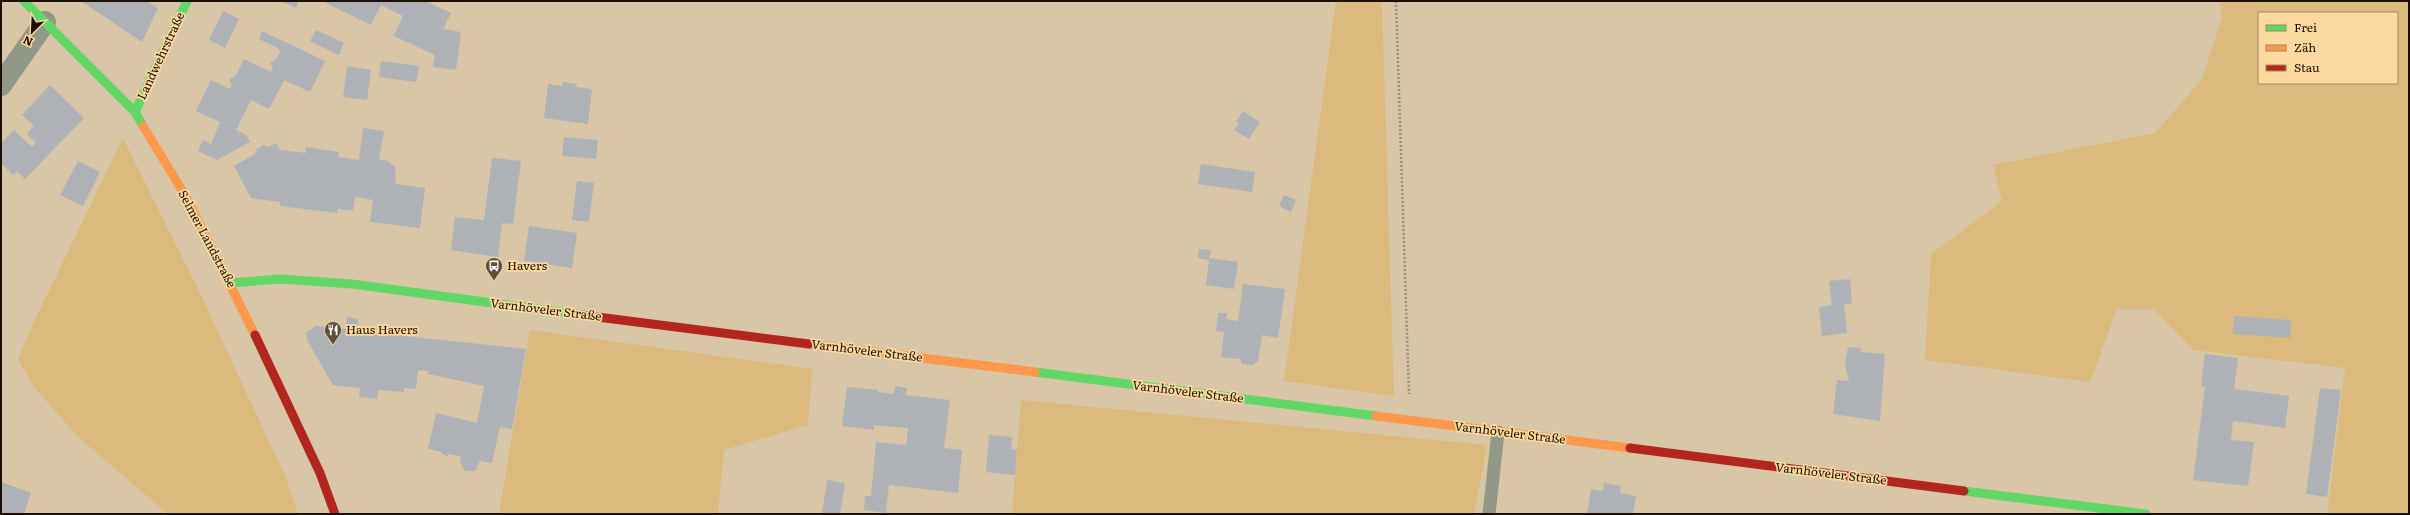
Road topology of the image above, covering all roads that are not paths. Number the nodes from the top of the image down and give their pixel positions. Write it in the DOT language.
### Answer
graph roads {
  1 [pos="24,1"];
  2 [pos="187,1"];
  3 [pos="45,22"];
  4 [pos="1,85"];
  5 [pos="135,112"];
  6 [pos="230,283"];
  7 [pos="1498,432"];
  8 [pos="335,514"];
  9 [pos="1489,514"];
  10 [pos="2146,514"];
  1 -- 3 [label="street, Selmer Landstraße"];
  2 -- 5 [label="street, Landwehrstraße"];
  3 -- 4 [label="street"];
  3 -- 5 [label="street, Selmer Landstraße"];
  5 -- 6 [label="street, Selmer Landstraße"];
  6 -- 7 [label="street, Varnhöveler Straße"];
  6 -- 8 [label="street, Selmer Landstraße"];
  7 -- 9 [label="lane"];
  7 -- 10 [label="street, Varnhöveler Straße"];
}
